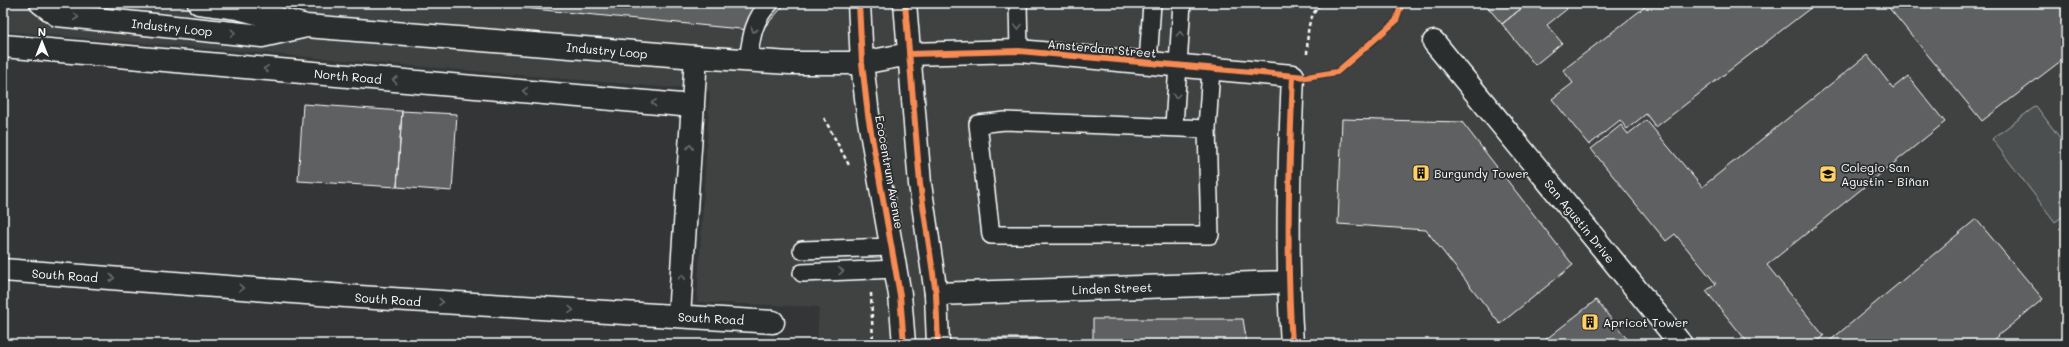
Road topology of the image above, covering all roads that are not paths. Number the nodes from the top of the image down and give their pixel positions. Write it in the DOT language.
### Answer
graph roads {
  1 [pos="40,3"];
  2 [pos="199,3"];
  3 [pos="770,3"];
  4 [pos="859,3"];
  5 [pos="905,3"];
  6 [pos="1018,3"];
  7 [pos="1152,3"];
  8 [pos="1182,3"];
  9 [pos="306,26"];
  10 [pos="1434,42"];
  11 [pos="3,46"];
  12 [pos="1019,51"];
  13 [pos="909,54"];
  14 [pos="696,58"];
  15 [pos="748,61"];
  16 [pos="862,63"];
  17 [pos="1148,63"];
  18 [pos="1178,66"];
  19 [pos="1211,69"];
  20 [pos="693,106"];
  21 [pos="1174,126"];
  22 [pos="1207,128"];
  23 [pos="892,247"];
  24 [pos="802,250"];
  25 [pos="896,269"];
  26 [pos="3,270"];
  27 [pos="802,272"];
  28 [pos="1288,282"];
  29 [pos="936,294"];
  30 [pos="679,316"];
  31 [pos="773,322"];
  32 [pos="904,344"];
  33 [pos="938,344"];
  34 [pos="1292,344"];
  35 [pos="1681,344"];
  1 -- 9 [label="street, Industry Loop, one-way"];
  2 -- 9 [label="street, Industry Loop"];
  3 -- 15 [label="lane, one-way"];
  4 -- 16 [label="street, Ecocentrum Avenue"];
  5 -- 13 [label="street"];
  6 -- 12 [label="lane, one-way"];
  7 -- 17 [label="lane"];
  18 -- 8 [label="lane, one-way"];
  9 -- 14 [label="street, Industry Loop"];
  10 -- 35 [label="street, San Agustin Drive"];
  20 -- 11 [label="street, North Road, one-way"];
  12 -- 13 [label="street, Amsterdam Street"];
  12 -- 17 [label="street, Amsterdam Street"];
  13 -- 16 [label="street, Industry Loop"];
  13 -- 29 [label="street"];
  14 -- 15 [label="street, Industry Loop"];
  14 -- 20 [label="street"];
  15 -- 16 [label="street, Industry Loop"];
  16 -- 23 [label="street, Ecocentrum Avenue"];
  17 -- 18 [label="street, Amsterdam Street"];
  18 -- 19 [label="street, Amsterdam Street"];
  18 -- 21 [label="lane, one-way"];
  19 -- 22 [label="lane"];
  19 -- 28 [label="street, Amsterdam Street"];
  30 -- 20 [label="street, one-way"];
  21 -- 22 [label="lane"];
  21 -- 22 [label="lane"];
  23 -- 24 [label="lane"];
  23 -- 25 [label="street, Ecocentrum Avenue"];
  27 -- 25 [label="lane, one-way"];
  25 -- 32 [label="street, Ecocentrum Avenue"];
  26 -- 30 [label="street, South Road, one-way"];
  28 -- 29 [label="street, Linden Street"];
  28 -- 34 [label="street"];
  29 -- 33 [label="street"];
  30 -- 31 [label="street, South Road"];
}
